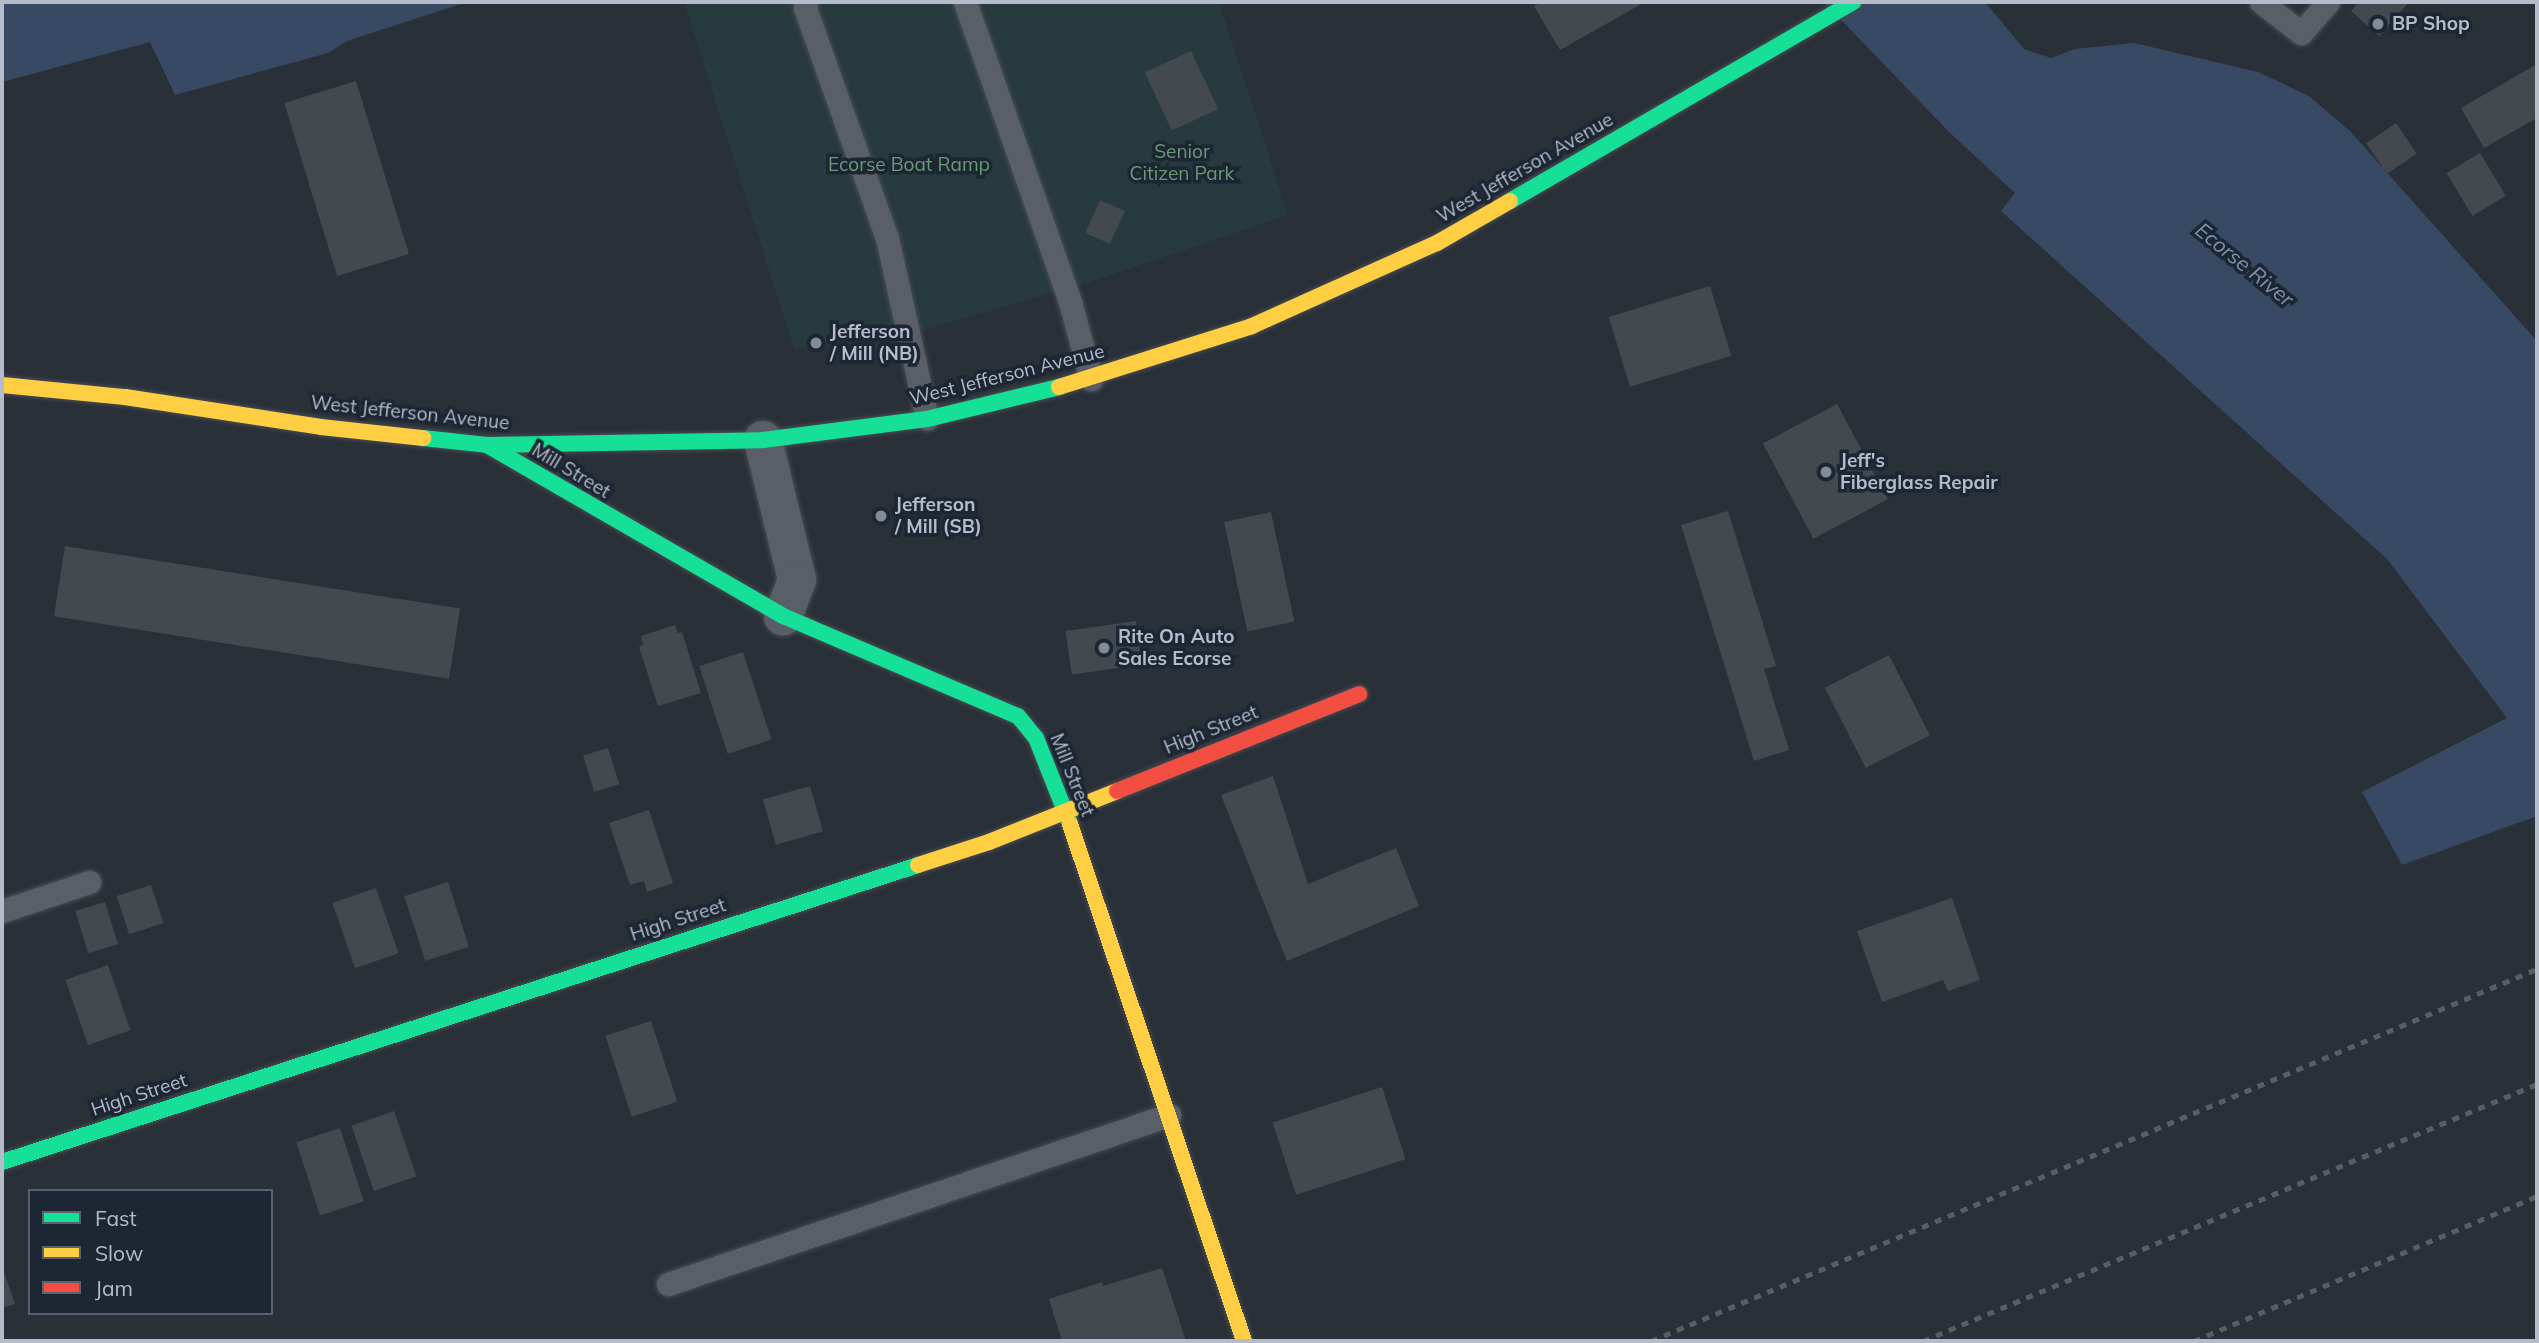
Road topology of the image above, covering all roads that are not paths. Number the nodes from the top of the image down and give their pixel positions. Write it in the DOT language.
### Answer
graph roads {
  1 [pos="806,2"];
  2 [pos="964,2"];
  3 [pos="1853,2"];
  4 [pos="2261,2"];
  5 [pos="2328,2"];
  6 [pos="1091,379"];
  7 [pos="2,385"];
  8 [pos="927,419"];
  9 [pos="763,440"];
  10 [pos="487,445"];
  11 [pos="783,617"];
  12 [pos="1359,694"];
  13 [pos="1065,811"];
  14 [pos="89,882"];
  15 [pos="2,911"];
  16 [pos="1169,1115"];
  17 [pos="2,1162"];
  18 [pos="668,1284"];
  19 [pos="1244,1341"];
  1 -- 8 [label="lane"];
  2 -- 6 [label="lane"];
  3 -- 6 [label="street, West Jefferson Avenue"];
  4 -- 5 [label="lane"];
  6 -- 8 [label="street, West Jefferson Avenue"];
  7 -- 10 [label="street, West Jefferson Avenue"];
  8 -- 9 [label="street, West Jefferson Avenue"];
  9 -- 10 [label="street, West Jefferson Avenue"];
  9 -- 11 [label="street"];
  10 -- 11 [label="street, Mill Street"];
  11 -- 13 [label="street, Mill Street"];
  12 -- 13 [label="street, High Street"];
  13 -- 16 [label="street, Mill Street"];
  13 -- 17 [label="street, High Street"];
  14 -- 15 [label="lane"];
  16 -- 18 [label="lane"];
  16 -- 19 [label="street, Mill Street"];
}
